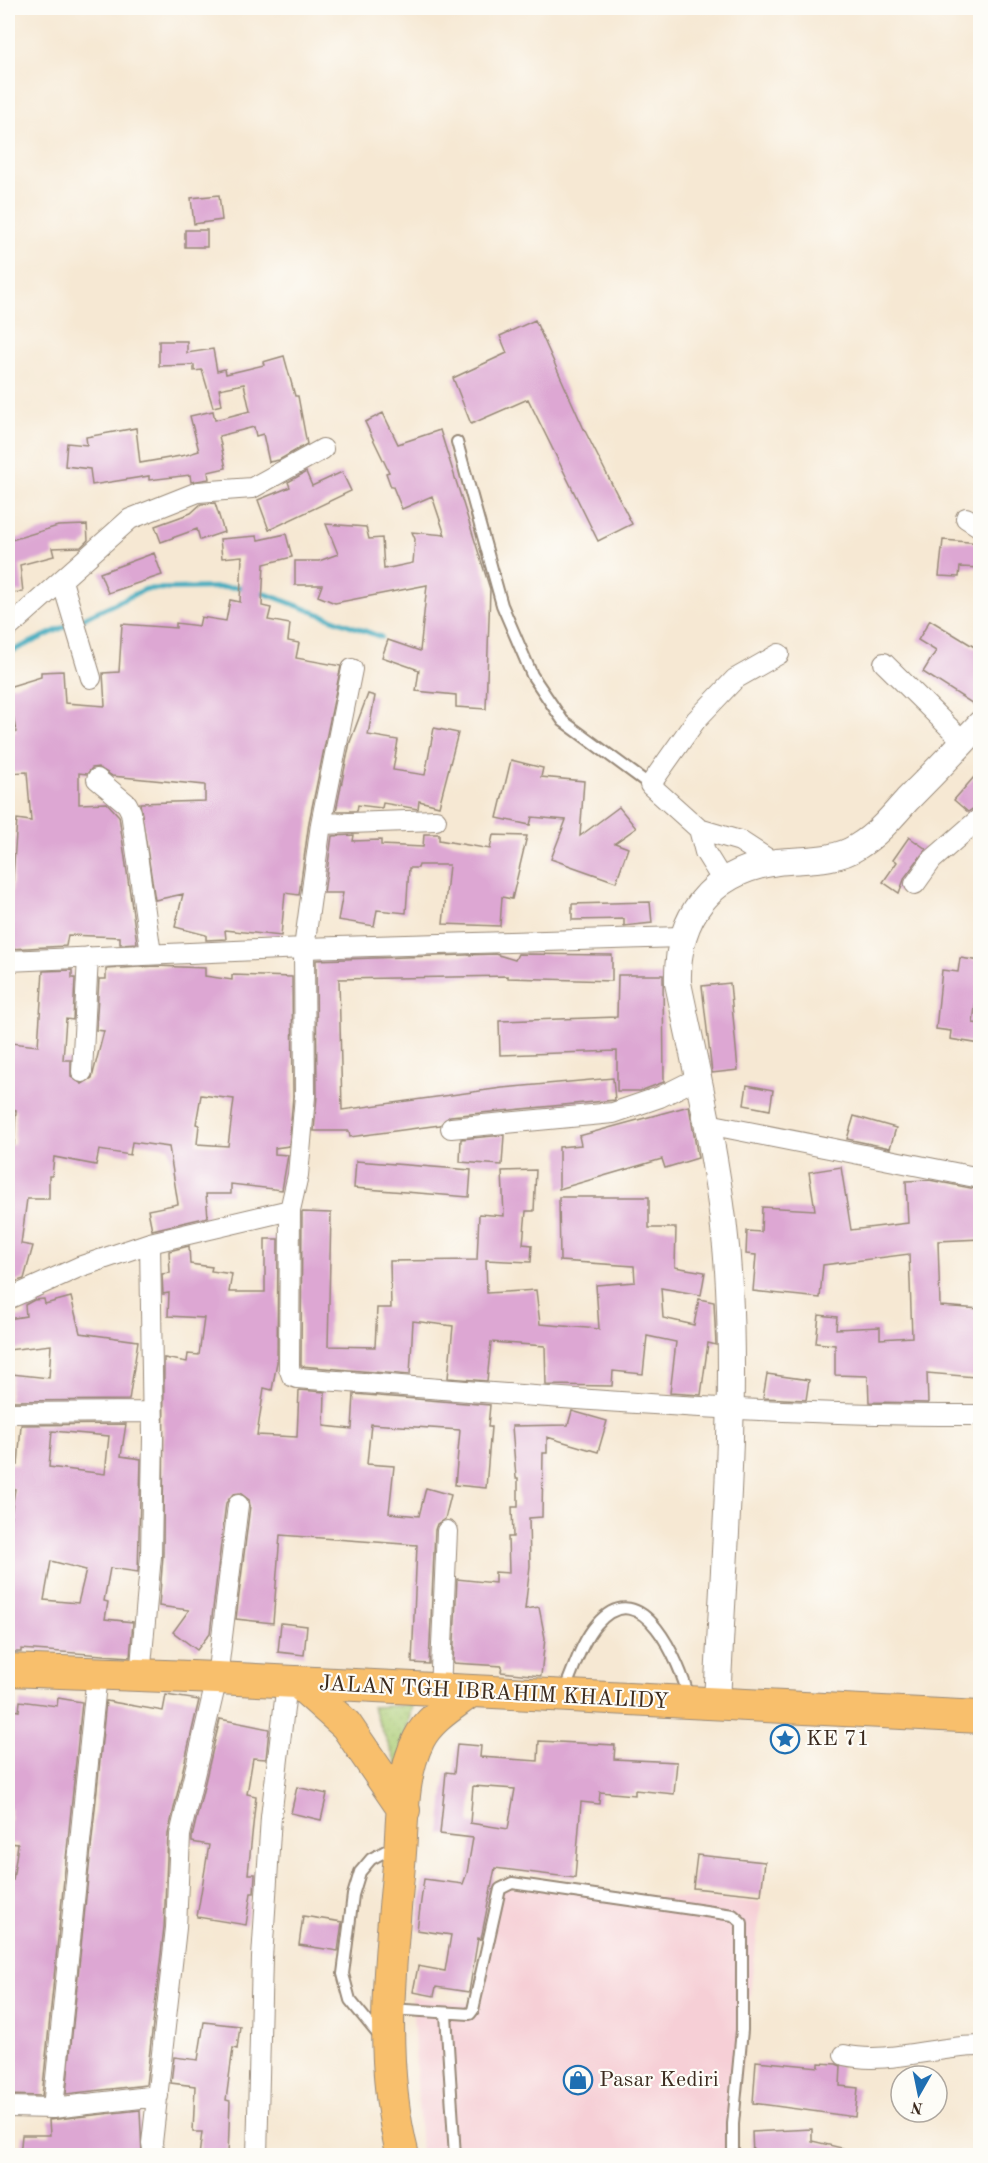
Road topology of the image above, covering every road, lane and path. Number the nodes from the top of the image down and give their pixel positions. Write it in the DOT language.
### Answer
graph roads {
  1 [pos="457,442"];
  2 [pos="323,449"];
  3 [pos="62,581"];
  4 [pos="8,628"];
  5 [pos="779,654"];
  6 [pos="884,663"];
  7 [pos="352,669"];
  8 [pos="91,678"];
  9 [pos="972,733"];
  10 [pos="97,779"];
  11 [pos="650,785"];
  12 [pos="981,818"];
  13 [pos="436,820"];
  14 [pos="321,824"];
  15 [pos="699,829"];
  16 [pos="774,863"];
  17 [pos="915,884"];
  18 [pos="718,885"];
  19 [pos="681,937"];
  20 [pos="304,948"];
  21 [pos="151,954"];
  22 [pos="88,957"];
  23 [pos="8,961"];
  24 [pos="82,1072"];
  25 [pos="698,1078"];
  26 [pos="708,1124"];
  27 [pos="451,1128"];
  28 [pos="981,1178"];
  29 [pos="290,1210"];
  30 [pos="150,1243"];
  31 [pos="8,1299"];
  32 [pos="730,1410"];
  33 [pos="151,1412"];
  34 [pos="8,1413"];
  35 [pos="981,1415"];
  36 [pos="238,1505"];
  37 [pos="447,1531"];
  38 [pos="8,1670"];
  39 [pos="97,1674"];
  40 [pos="140,1676"];
  41 [pos="217,1678"];
  42 [pos="293,1683"];
  43 [pos="454,1692"];
  44 [pos="562,1697"];
  45 [pos="704,1703"];
  46 [pos="981,1717"];
  47 [pos="404,1810"];
  48 [pos="401,1842"];
  49 [pos="387,2009"];
  50 [pos="446,2014"];
  51 [pos="981,2046"];
  52 [pos="389,2048"];
  53 [pos="843,2055"];
  54 [pos="158,2096"];
  55 [pos="8,2107"];
  56 [pos="54,2108"];
  57 [pos="154,2156"];
  58 [pos="257,2156"];
  59 [pos="403,2156"];
  60 [pos="455,2156"];
  61 [pos="733,2156"];
  1 -- 11 [label="lane"];
  2 -- 3 [label="street"];
  3 -- 4 [label="street"];
  3 -- 8 [label="street"];
  5 -- 11 [label="street"];
  6 -- 9 [label="street"];
  7 -- 14 [label="street"];
  9 -- 16 [label="street"];
  10 -- 21 [label="street"];
  11 -- 15 [label="street"];
  12 -- 17 [label="street"];
  13 -- 14 [label="street"];
  14 -- 20 [label="street"];
  15 -- 16 [label="street"];
  15 -- 18 [label="street"];
  16 -- 18 [label="street"];
  18 -- 19 [label="street"];
  19 -- 20 [label="street"];
  19 -- 25 [label="street"];
  20 -- 21 [label="street"];
  20 -- 29 [label="street"];
  21 -- 22 [label="street"];
  22 -- 23 [label="street"];
  22 -- 24 [label="street"];
  25 -- 26 [label="street"];
  25 -- 27 [label="street"];
  26 -- 28 [label="street"];
  26 -- 32 [label="street"];
  29 -- 30 [label="street"];
  29 -- 32 [label="street"];
  30 -- 31 [label="street"];
  30 -- 33 [label="street"];
  32 -- 35 [label="street"];
  32 -- 45 [label="street"];
  33 -- 34 [label="street"];
  33 -- 40 [label="street"];
  36 -- 41 [label="street"];
  37 -- 43 [label="street"];
  38 -- 39 [label="main road, JALAN TGH IBRAHIM KHALIDY"];
  39 -- 40 [label="main road, JALAN TGH IBRAHIM KHALIDY"];
  39 -- 56 [label="street"];
  40 -- 41 [label="main road, JALAN TGH IBRAHIM KHALIDY"];
  41 -- 42 [label="main road, JALAN TGH IBRAHIM KHALIDY"];
  41 -- 54 [label="street"];
  42 -- 43 [label="main road, JALAN TGH IBRAHIM KHALIDY"];
  42 -- 47 [label="main road"];
  42 -- 58 [label="street"];
  43 -- 44 [label="main road, JALAN TGH IBRAHIM KHALIDY"];
  43 -- 47 [label="main road"];
  44 -- 45 [label="main road, JALAN TGH IBRAHIM KHALIDY"];
  44 -- 45 [label="lane"];
  45 -- 46 [label="main road, JALAN TGH IBRAHIM KHALIDY"];
  47 -- 48 [label="main road"];
  48 -- 49 [label="main road"];
  48 -- 52 [label="lane"];
  49 -- 50 [label="lane"];
  49 -- 52 [label="main road"];
  50 -- 60 [label="lane"];
  50 -- 61 [label="lane"];
  51 -- 53 [label="street"];
  52 -- 59 [label="main road"];
  54 -- 56 [label="street"];
  54 -- 57 [label="street"];
  55 -- 56 [label="street"];
}
